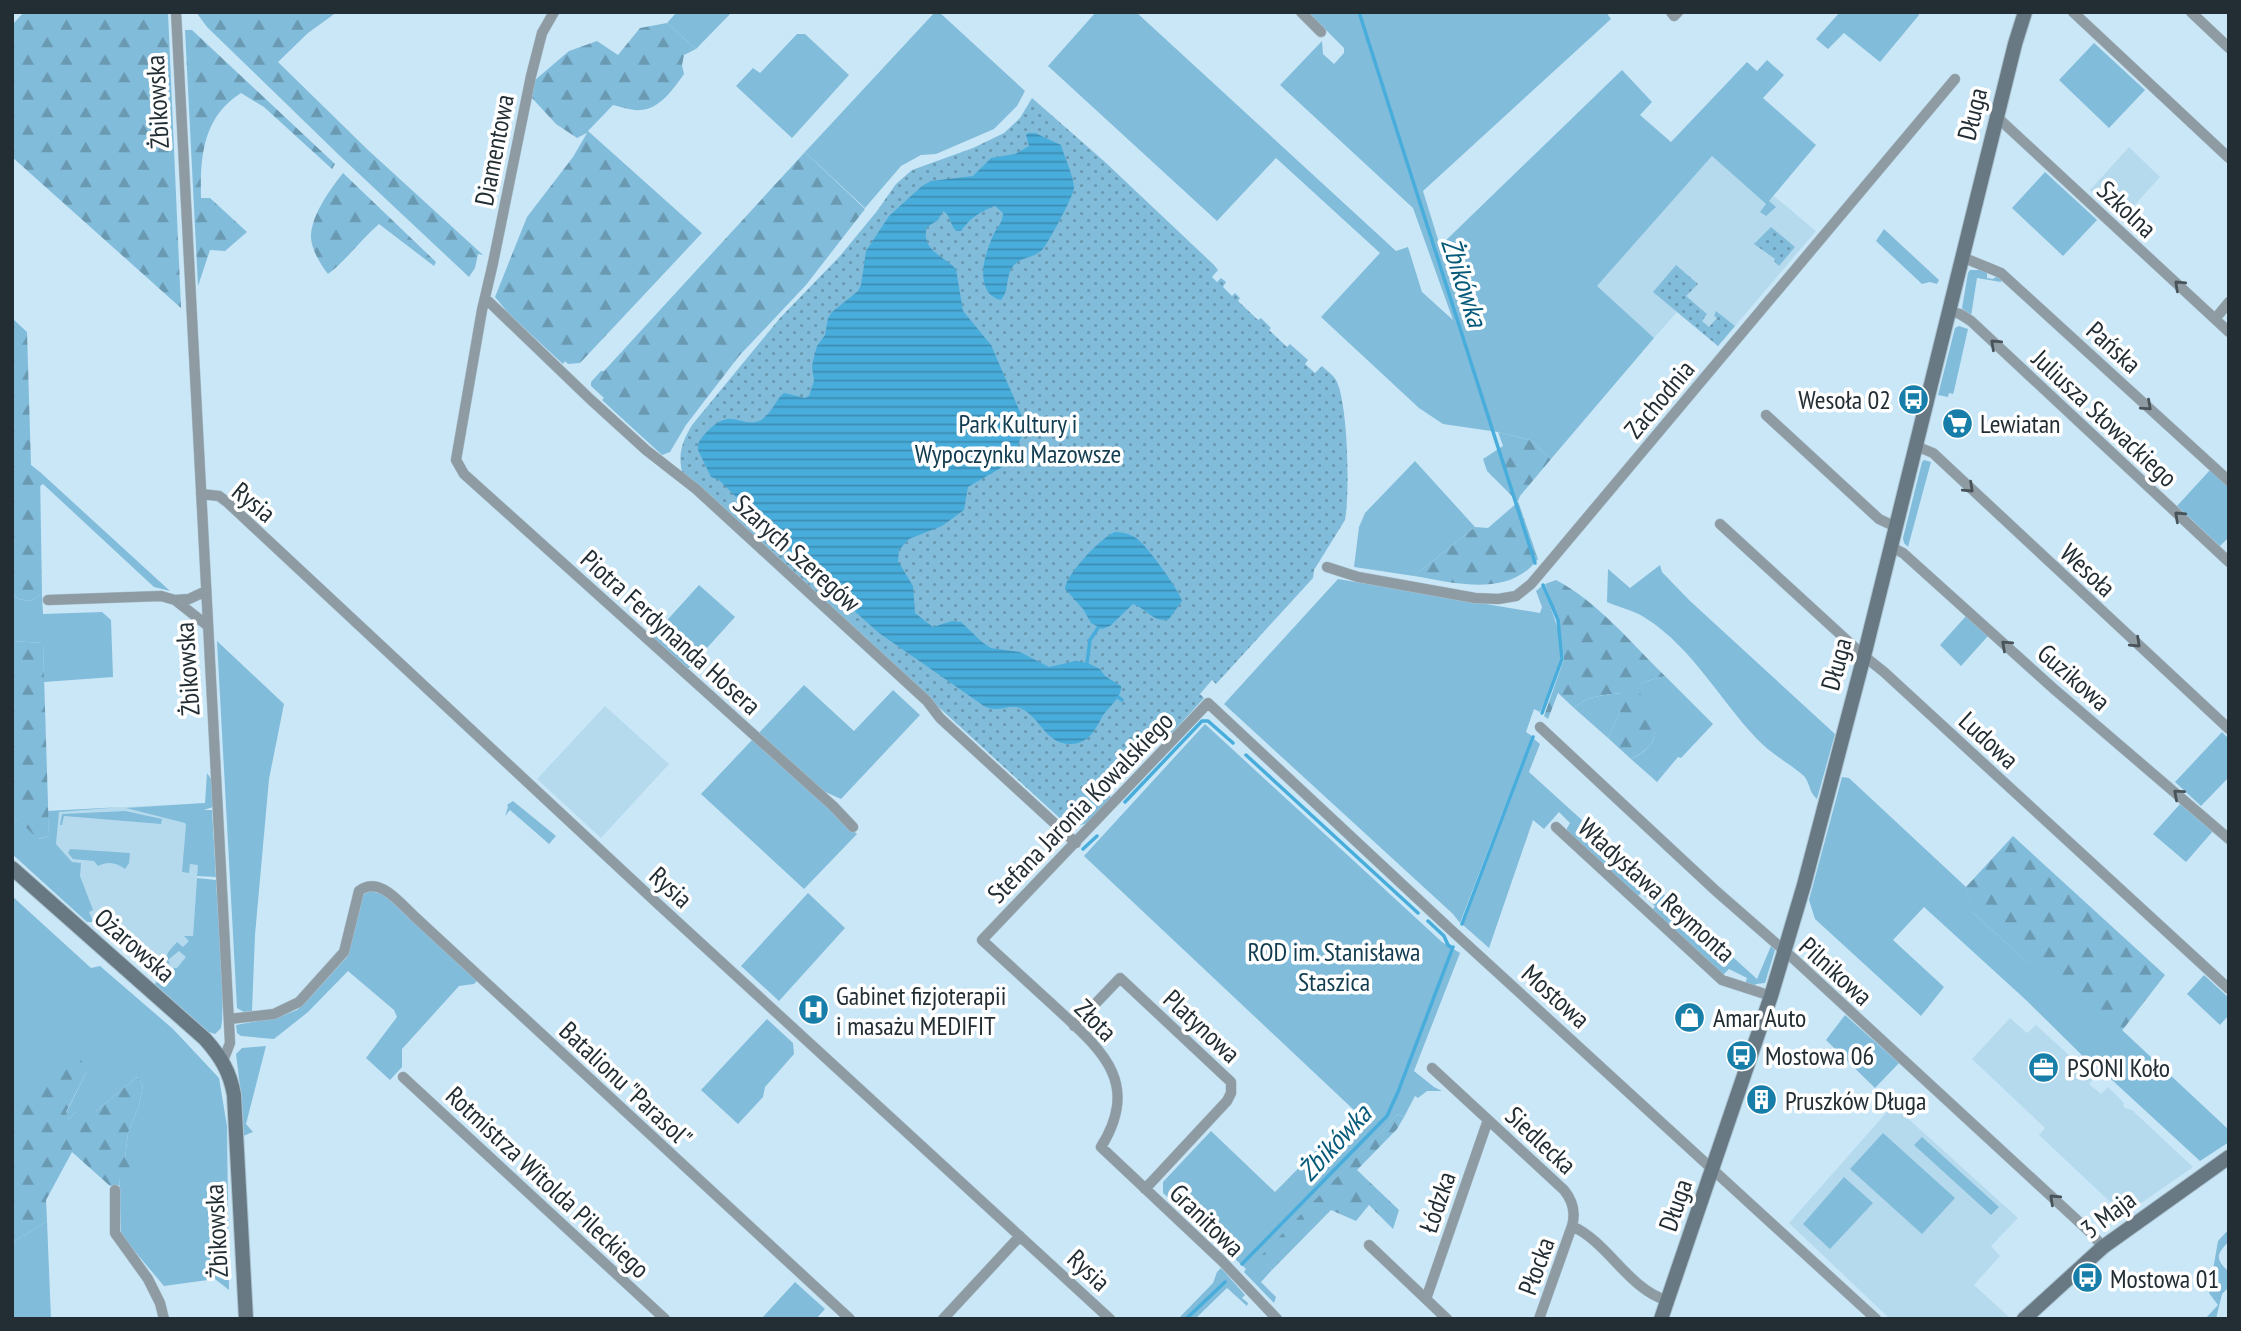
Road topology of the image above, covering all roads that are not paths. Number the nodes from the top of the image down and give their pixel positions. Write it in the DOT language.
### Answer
graph roads {
  1 [pos="176,12"];
  2 [pos="554,12"];
  3 [pos="1301,12"];
  4 [pos="1671,12"];
  5 [pos="1678,12"];
  6 [pos="2025,12"];
  7 [pos="2073,12"];
  8 [pos="2191,12"];
  9 [pos="1321,32"];
  10 [pos="2229,48"];
  11 [pos="1955,79"];
  12 [pos="1997,117"];
  13 [pos="2229,158"];
  14 [pos="1962,257"];
  15 [pos="485,298"];
  16 [pos="2229,302"];
  17 [pos="1949,311"];
  18 [pos="2215,318"];
  19 [pos="2229,331"];
  20 [pos="1766,415"];
  21 [pos="1916,446"];
  22 [pos="460,468"];
  23 [pos="2229,481"];
  24 [pos="201,494"];
  25 [pos="1720,524"];
  26 [pos="1896,527"];
  27 [pos="1891,547"];
  28 [pos="2229,562"];
  29 [pos="1327,567"];
  30 [pos="206,591"];
  31 [pos="48,600"];
  32 [pos="175,600"];
  33 [pos="208,626"];
  34 [pos="1864,656"];
  35 [pos="1208,704"];
  36 [pos="1540,727"];
  37 [pos="2229,729"];
  38 [pos="853,827"];
  39 [pos="1556,827"];
  40 [pos="2229,839"];
  41 [pos="1076,844"];
  42 [pos="12,868"];
  43 [pos="982,940"];
  44 [pos="1784,952"];
  45 [pos="2229,989"];
  46 [pos="1770,996"];
  47 [pos="229,1019"];
  48 [pos="1074,1026"];
  49 [pos="223,1061"];
  50 [pos="1432,1068"];
  51 [pos="403,1077"];
  52 [pos="1488,1119"];
  53 [pos="1107,1153"];
  54 [pos="2229,1157"];
  55 [pos="1713,1169"];
  56 [pos="1144,1189"];
  57 [pos="115,1190"];
  58 [pos="1572,1227"];
  59 [pos="1020,1236"];
  60 [pos="1369,1245"];
  61 [pos="2104,1247"];
  62 [pos="1426,1299"];
  63 [pos="1668,1301"];
  64 [pos="164,1319"];
  65 [pos="246,1319"];
  66 [pos="665,1319"];
  67 [pos="850,1319"];
  68 [pos="943,1319"];
  69 [pos="1110,1319"];
  70 [pos="1277,1319"];
  71 [pos="1447,1319"];
  72 [pos="1539,1319"];
  73 [pos="1661,1319"];
  74 [pos="1876,1319"];
  75 [pos="2024,1319"];
  1 -- 24 [label="street, Żbikowska"];
  2 -- 15 [label="street, Diamentowa"];
  3 -- 9 [label="street"];
  4 -- 5 [label="street"];
  6 -- 12 [label="street, Długa"];
  7 -- 13 [label="street"];
  8 -- 10 [label="street"];
  11 -- 29 [label="street, Zachodnia"];
  12 -- 14 [label="street, Długa"];
  18 -- 12 [label="street, Szkolna, one-way"];
  14 -- 17 [label="street, Długa"];
  14 -- 23 [label="street, Pańska, one-way"];
  15 -- 22 [label="street, Diamentowa"];
  15 -- 41 [label="street, Szarych Szeregów"];
  16 -- 18 [label="street"];
  17 -- 21 [label="street, Długa"];
  28 -- 17 [label="street, Juliusza Słowackiego, one-way"];
  18 -- 19 [label="street, Szkolna"];
  20 -- 26 [label="street"];
  21 -- 26 [label="street, Długa"];
  21 -- 37 [label="street, Wesoła, one-way"];
  22 -- 38 [label="street, Piotra Ferdynanda Hosera"];
  24 -- 30 [label="street, Żbikowska"];
  24 -- 59 [label="street, Rysia"];
  25 -- 34 [label="street, Ludowa"];
  26 -- 27 [label="street, Długa"];
  27 -- 34 [label="street, Długa"];
  40 -- 27 [label="street, Guzikowa, one-way"];
  30 -- 32 [label="street"];
  30 -- 33 [label="street, Żbikowska"];
  31 -- 32 [label="street"];
  32 -- 33 [label="street"];
  33 -- 47 [label="street, Żbikowska"];
  34 -- 44 [label="street, Długa"];
  34 -- 45 [label="street, Ludowa"];
  35 -- 41 [label="street, Stefana Jaronia Kowalskiego"];
  35 -- 55 [label="street, Mostowa"];
  36 -- 44 [label="street, Pilnikowa"];
  39 -- 46 [label="street, Władysława Reymonta"];
  41 -- 43 [label="street, Stefana Jaronia Kowalskiego"];
  42 -- 49 [label="street, Ożarowska"];
  43 -- 48 [label="street, Złota"];
  44 -- 46 [label="street, Długa"];
  61 -- 44 [label="street, Pilnikowa, one-way"];
  46 -- 55 [label="street, Długa"];
  47 -- 49 [label="street, Żbikowska"];
  47 -- 67 [label="street, Batalionu \"Parasol\""];
  48 -- 53 [label="street, Złota"];
  48 -- 56 [label="street, Platynowa"];
  49 -- 65 [label="street, Żbikowska"];
  50 -- 52 [label="street, Siedlecka"];
  51 -- 66 [label="street, Rotmistrza Witolda Pileckiego"];
  52 -- 58 [label="street, Siedlecka"];
  52 -- 62 [label="street, Łódzka"];
  53 -- 56 [label="street, Granitowa"];
  54 -- 61 [label="street, 3 Maja"];
  55 -- 63 [label="street, Długa"];
  55 -- 74 [label="street, Mostowa"];
  56 -- 70 [label="street, Granitowa"];
  57 -- 64 [label="street"];
  58 -- 63 [label="street"];
  58 -- 72 [label="street, Płocka"];
  59 -- 68 [label="street"];
  59 -- 69 [label="street, Rysia"];
  60 -- 62 [label="street"];
  61 -- 75 [label="street, 3 Maja"];
  62 -- 71 [label="street"];
  63 -- 73 [label="street, Długa"];
}
